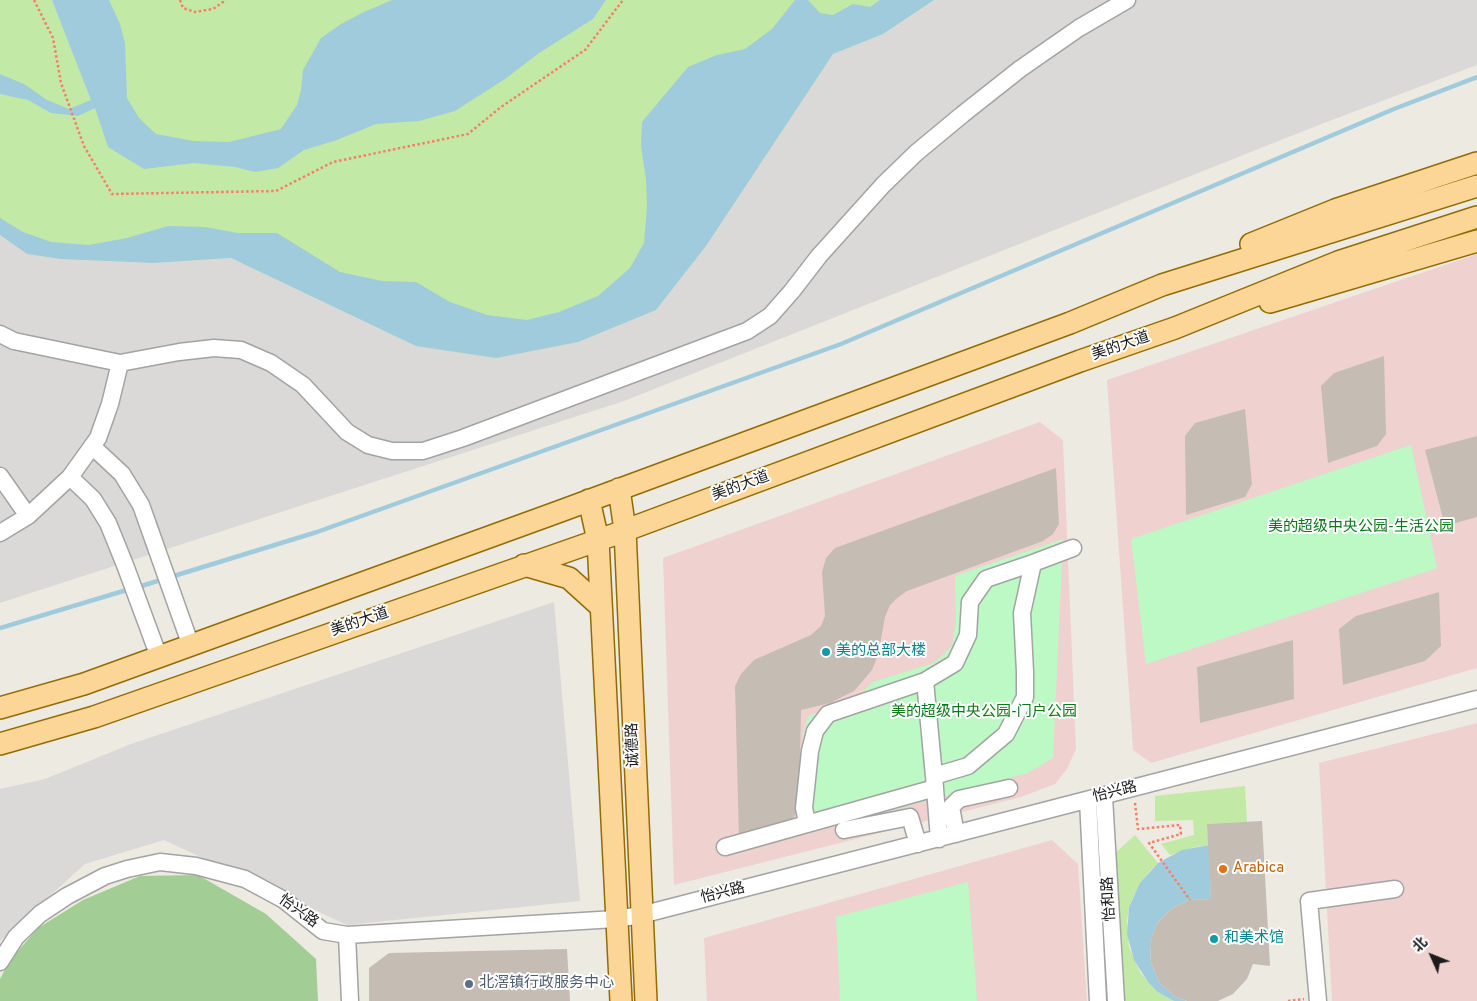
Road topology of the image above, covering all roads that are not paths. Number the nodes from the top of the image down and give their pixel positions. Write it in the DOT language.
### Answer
graph roads {
  1 [pos="1128,0"];
  2 [pos="1477,163"];
  3 [pos="1477,186"];
  4 [pos="1477,217"];
  5 [pos="1477,241"];
  6 [pos="1162,285"];
  7 [pos="1175,328"];
  8 [pos="0,334"];
  9 [pos="120,363"];
  10 [pos="92,446"];
  11 [pos="0,476"];
  12 [pos="70,477"];
  13 [pos="619,488"];
  14 [pos="589,500"];
  15 [pos="28,516"];
  16 [pos="625,530"];
  17 [pos="0,534"];
  18 [pos="598,540"];
  19 [pos="1073,548"];
  20 [pos="1033,563"];
  21 [pos="524,565"];
  22 [pos="601,607"];
  23 [pos="191,646"];
  24 [pos="158,657"];
  25 [pos="925,681"];
  26 [pos="1477,699"];
  27 [pos="0,708"];
  28 [pos="0,744"];
  29 [pos="934,782"];
  30 [pos="1009,788"];
  31 [pos="1104,796"];
  32 [pos="1088,800"];
  33 [pos="807,823"];
  34 [pos="844,830"];
  35 [pos="956,834"];
  36 [pos="939,839"];
  37 [pos="918,844"];
  38 [pos="725,847"];
  39 [pos="1395,888"];
  40 [pos="641,915"];
  41 [pos="616,919"];
  42 [pos="347,935"];
  43 [pos="0,962"];
  44 [pos="350,1001"];
  45 [pos="621,1001"];
  46 [pos="646,1001"];
  47 [pos="1098,1001"];
  48 [pos="1116,1001"];
  49 [pos="1318,1001"];
  1 -- 9 [label="street"];
  2 -- 6 [label="main road"];
  3 -- 6 [label="main road"];
  4 -- 7 [label="main road, 美的大道"];
  5 -- 7 [label="main road"];
  6 -- 13 [label="main road"];
  7 -- 16 [label="main road, 美的大道"];
  8 -- 9 [label="street"];
  9 -- 10 [label="street"];
  10 -- 12 [label="street"];
  10 -- 23 [label="street"];
  11 -- 15 [label="street"];
  12 -- 15 [label="street"];
  12 -- 24 [label="street"];
  13 -- 14 [label="main road"];
  13 -- 16 [label="main road, 诚德路"];
  14 -- 18 [label="main road, 诚德路"];
  14 -- 23 [label="main road"];
  15 -- 17 [label="street"];
  16 -- 18 [label="main road, 美的大道"];
  16 -- 40 [label="main road, 诚德路"];
  18 -- 21 [label="main road, 美的大道"];
  18 -- 22 [label="main road, 诚德路"];
  19 -- 20 [label="street"];
  20 -- 25 [label="street"];
  20 -- 29 [label="street"];
  21 -- 22 [label="main road"];
  21 -- 28 [label="main road, 美的大道"];
  22 -- 41 [label="main road, 诚德路"];
  23 -- 24 [label="main road"];
  24 -- 27 [label="main road"];
  25 -- 29 [label="street"];
  25 -- 33 [label="street"];
  26 -- 31 [label="street, 怡兴路"];
  29 -- 33 [label="street"];
  29 -- 36 [label="street"];
  30 -- 35 [label="street"];
  31 -- 32 [label="street, 怡兴路"];
  31 -- 48 [label="street, 怡和路"];
  32 -- 35 [label="street, 怡兴路"];
  32 -- 47 [label="street, 怡和路"];
  33 -- 38 [label="street"];
  34 -- 37 [label="street"];
  35 -- 36 [label="street, 怡兴路"];
  36 -- 37 [label="street, 怡兴路"];
  37 -- 40 [label="street, 怡兴路"];
  39 -- 49 [label="street"];
  40 -- 41 [label="street, 怡兴路"];
  40 -- 46 [label="main road, 诚德路"];
  41 -- 42 [label="street, 怡兴路"];
  41 -- 45 [label="main road, 诚德路"];
  42 -- 43 [label="street, 怡兴路"];
  42 -- 44 [label="street"];
}
